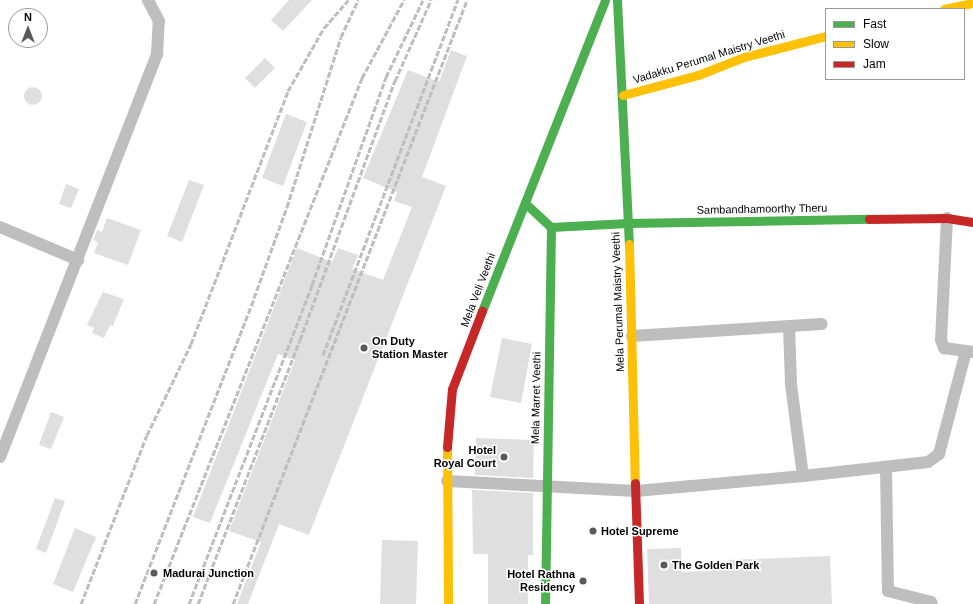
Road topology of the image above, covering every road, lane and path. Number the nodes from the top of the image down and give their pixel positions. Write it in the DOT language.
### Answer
graph roads {
  1 [pos="148,0"];
  2 [pos="606,0"];
  3 [pos="617,0"];
  4 [pos="973,3"];
  5 [pos="949,8"];
  6 [pos="825,36"];
  7 [pos="623,95"];
  8 [pos="525,203"];
  9 [pos="947,218"];
  10 [pos="973,222"];
  11 [pos="628,223"];
  12 [pos="0,227"];
  13 [pos="551,227"];
  14 [pos="78,260"];
  15 [pos="822,324"];
  16 [pos="789,326"];
  17 [pos="632,336"];
  18 [pos="969,351"];
  19 [pos="0,457"];
  20 [pos="886,466"];
  21 [pos="803,476"];
  22 [pos="447,481"];
  23 [pos="546,486"];
  24 [pos="636,491"];
  25 [pos="448,604"];
  26 [pos="545,604"];
  27 [pos="639,604"];
  28 [pos="932,604"];
  1 -- 14 [label="street"];
  2 -- 8 [label="street, Mela Veli Veethi"];
  3 -- 7 [label="street, Mela Perumal Maistry Veethi"];
  4 -- 5 [label="street"];
  6 -- 7 [label="street, Vadakku Perumal Maistry Veethi"];
  7 -- 11 [label="street, Mela Perumal Maistry Veethi"];
  8 -- 13 [label="street"];
  8 -- 22 [label="street, Mela Veli Veethi"];
  9 -- 10 [label="street, Sambandhamoorthy Theru"];
  9 -- 11 [label="street, Sambandhamoorthy Theru"];
  9 -- 18 [label="street"];
  11 -- 13 [label="street, Sambandhamoorthy Theru"];
  11 -- 17 [label="street, Mela Perumal Maistry Veethi"];
  12 -- 14 [label="street"];
  13 -- 23 [label="street, Mela Marret Veethi"];
  14 -- 19 [label="street"];
  15 -- 16 [label="street"];
  16 -- 17 [label="street"];
  16 -- 21 [label="street"];
  17 -- 24 [label="street, Mela Perumal Maistry Veethi"];
  18 -- 20 [label="street"];
  20 -- 21 [label="street"];
  20 -- 28 [label="street"];
  21 -- 24 [label="street"];
  22 -- 23 [label="street"];
  22 -- 25 [label="street, Mela Veli Veethi"];
  23 -- 24 [label="street"];
  23 -- 26 [label="street, Mela Marret Veethi"];
  24 -- 27 [label="street, Mela Perumal Maistry Veethi"];
}
